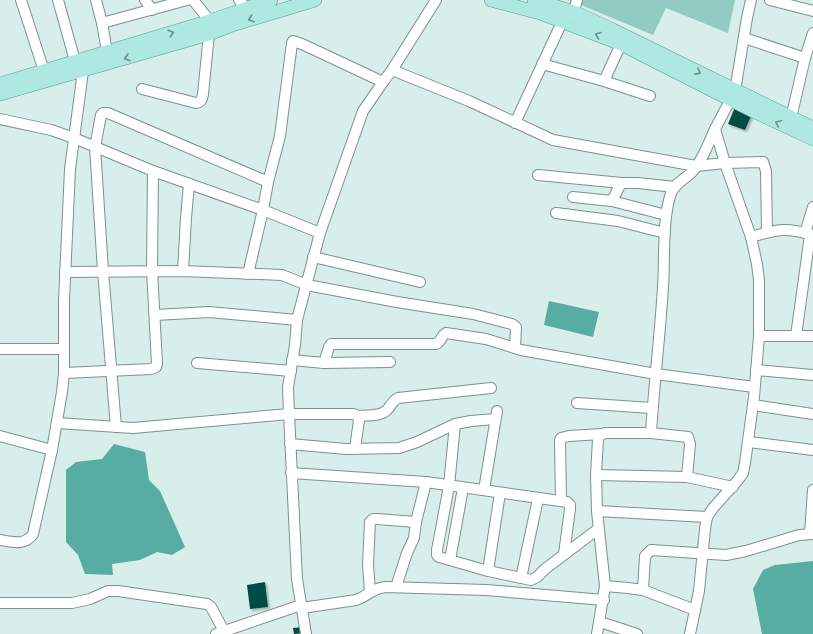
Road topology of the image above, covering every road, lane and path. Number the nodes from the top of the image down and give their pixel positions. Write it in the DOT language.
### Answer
graph roads {
  1 [pos="21,0"];
  2 [pos="58,0"];
  3 [pos="96,0"];
  4 [pos="145,0"];
  5 [pos="187,0"];
  6 [pos="193,0"];
  7 [pos="315,0"];
  8 [pos="436,0"];
  9 [pos="491,0"];
  10 [pos="751,0"];
  11 [pos="770,0"];
  12 [pos="540,1"];
  13 [pos="272,3"];
  14 [pos="243,4"];
  15 [pos="801,4"];
  16 [pos="152,10"];
  17 [pos="813,11"];
  18 [pos="570,15"];
  19 [pos="102,23"];
  20 [pos="210,28"];
  21 [pos="813,34"];
  22 [pos="744,38"];
  23 [pos="621,44"];
  24 [pos="108,58"];
  25 [pos="805,58"];
  26 [pos="542,64"];
  27 [pos="79,66"];
  28 [pos="392,70"];
  29 [pos="44,71"];
  30 [pos="604,81"];
  31 [pos="383,82"];
  32 [pos="0,84"];
  33 [pos="142,89"];
  34 [pos="0,94"];
  35 [pos="733,95"];
  36 [pos="650,96"];
  37 [pos="791,118"];
  38 [pos="0,120"];
  39 [pos="515,123"];
  40 [pos="813,128"];
  41 [pos="715,129"];
  42 [pos="74,138"];
  43 [pos="813,139"];
  44 [pos="96,147"];
  45 [pos="725,163"];
  46 [pos="696,166"];
  47 [pos="153,171"];
  48 [pos="538,176"];
  49 [pos="268,182"];
  50 [pos="622,183"];
  51 [pos="189,184"];
  52 [pos="675,187"];
  53 [pos="573,197"];
  54 [pos="612,201"];
  55 [pos="813,207"];
  56 [pos="263,210"];
  57 [pos="556,213"];
  58 [pos="666,215"];
  59 [pos="766,232"];
  60 [pos="320,233"];
  61 [pos="665,233"];
  62 [pos="809,234"];
  63 [pos="751,237"];
  64 [pos="313,257"];
  65 [pos="152,270"];
  66 [pos="103,271"];
  67 [pos="183,271"];
  68 [pos="65,272"];
  69 [pos="248,274"];
  70 [pos="420,282"];
  71 [pos="307,285"];
  72 [pos="155,316"];
  73 [pos="297,320"];
  74 [pos="758,336"];
  75 [pos="796,336"];
  76 [pos="813,336"];
  77 [pos="516,348"];
  78 [pos="0,349"];
  79 [pos="63,349"];
  80 [pos="292,360"];
  81 [pos="324,362"];
  82 [pos="390,362"];
  83 [pos="197,363"];
  84 [pos="112,370"];
  85 [pos="756,370"];
  86 [pos="291,371"];
  87 [pos="64,373"];
  88 [pos="656,374"];
  89 [pos="813,375"];
  90 [pos="754,387"];
  91 [pos="491,388"];
  92 [pos="577,403"];
  93 [pos="753,405"];
  94 [pos="652,408"];
  95 [pos="289,414"];
  96 [pos="813,414"];
  97 [pos="358,416"];
  98 [pos="57,423"];
  99 [pos="455,424"];
  100 [pos="116,427"];
  101 [pos="650,433"];
  102 [pos="601,434"];
  103 [pos="0,436"];
  104 [pos="749,442"];
  105 [pos="290,444"];
  106 [pos="355,449"];
  107 [pos="52,450"];
  108 [pos="813,450"];
  109 [pos="291,473"];
  110 [pos="596,475"];
  111 [pos="686,477"];
  112 [pos="426,482"];
  113 [pos="449,486"];
  114 [pos="733,487"];
  115 [pos="464,488"];
  116 [pos="484,490"];
  117 [pos="813,490"];
  118 [pos="500,493"];
  119 [pos="538,499"];
  120 [pos="560,501"];
  121 [pos="597,511"];
  122 [pos="708,517"];
  123 [pos="416,522"];
  124 [pos="598,529"];
  125 [pos="811,534"];
  126 [pos="0,540"];
  127 [pos="702,553"];
  128 [pos="564,554"];
  129 [pos="450,560"];
  130 [pos="488,571"];
  131 [pos="521,578"];
  132 [pos="605,586"];
  133 [pos="396,587"];
  134 [pos="643,590"];
  135 [pos="370,592"];
  136 [pos="604,600"];
  137 [pos="0,603"];
  138 [pos="302,606"];
  139 [pos="696,610"];
  140 [pos="600,622"];
  141 [pos="220,632"];
  142 [pos="306,634"];
  143 [pos="598,634"];
  144 [pos="637,634"];
  145 [pos="690,634"];
  1 -- 29 [label="street"];
  2 -- 27 [label="street"];
  3 -- 19 [label="street"];
  4 -- 16 [label="street"];
  5 -- 16 [label="street"];
  6 -- 20 [label="street"];
  7 -- 13 [label="main road"];
  8 -- 28 [label="street"];
  9 -- 18 [label="main road"];
  10 -- 22 [label="street"];
  11 -- 15 [label="street"];
  12 -- 18 [label="main road"];
  13 -- 14 [label="main road"];
  13 -- 20 [label="main road, one-way"];
  14 -- 20 [label="main road"];
  15 -- 17 [label="street"];
  16 -- 19 [label="street"];
  23 -- 18 [label="main road, one-way"];
  18 -- 26 [label="street"];
  18 -- 35 [label="main road, one-way"];
  19 -- 24 [label="street"];
  20 -- 24 [label="main road"];
  20 -- 33 [label="street"];
  21 -- 25 [label="street"];
  22 -- 25 [label="street"];
  22 -- 35 [label="street"];
  23 -- 30 [label="street"];
  23 -- 35 [label="main road"];
  24 -- 27 [label="main road"];
  25 -- 37 [label="street"];
  26 -- 30 [label="street"];
  26 -- 39 [label="street"];
  27 -- 29 [label="main road"];
  27 -- 34 [label="main road"];
  27 -- 42 [label="street"];
  28 -- 31 [label="street"];
  28 -- 39 [label="street"];
  29 -- 32 [label="main road"];
  30 -- 36 [label="street"];
  31 -- 49 [label="street"];
  31 -- 60 [label="street"];
  35 -- 37 [label="main road"];
  35 -- 41 [label="street"];
  43 -- 35 [label="main road, one-way"];
  37 -- 40 [label="main road"];
  38 -- 42 [label="street"];
  39 -- 46 [label="street"];
  41 -- 45 [label="street"];
  41 -- 46 [label="street"];
  42 -- 44 [label="street"];
  42 -- 68 [label="street"];
  44 -- 47 [label="street"];
  44 -- 49 [label="street"];
  44 -- 66 [label="street"];
  45 -- 46 [label="street"];
  45 -- 59 [label="street"];
  45 -- 63 [label="street"];
  46 -- 52 [label="street"];
  47 -- 51 [label="street"];
  47 -- 65 [label="street"];
  48 -- 50 [label="street"];
  49 -- 56 [label="street"];
  50 -- 52 [label="street"];
  50 -- 54 [label="street"];
  51 -- 56 [label="street"];
  51 -- 67 [label="street"];
  52 -- 58 [label="street"];
  53 -- 54 [label="street"];
  54 -- 58 [label="street"];
  55 -- 62 [label="street"];
  56 -- 60 [label="street"];
  56 -- 69 [label="street"];
  57 -- 61 [label="street"];
  58 -- 61 [label="street"];
  59 -- 62 [label="street"];
  59 -- 63 [label="street"];
  60 -- 64 [label="street"];
  61 -- 88 [label="street"];
  62 -- 75 [label="street"];
  63 -- 74 [label="street"];
  64 -- 70 [label="street"];
  64 -- 71 [label="street"];
  65 -- 66 [label="street"];
  65 -- 67 [label="street"];
  65 -- 72 [label="street"];
  66 -- 68 [label="street"];
  66 -- 84 [label="street"];
  67 -- 69 [label="street"];
  68 -- 79 [label="street"];
  69 -- 71 [label="street"];
  71 -- 73 [label="street"];
  71 -- 77 [label="street"];
  72 -- 73 [label="street"];
  72 -- 84 [label="street"];
  73 -- 80 [label="street"];
  74 -- 75 [label="street"];
  74 -- 85 [label="street"];
  75 -- 76 [label="street"];
  77 -- 81 [label="street"];
  77 -- 88 [label="street"];
  78 -- 79 [label="street"];
  79 -- 87 [label="street"];
  80 -- 81 [label="street"];
  80 -- 86 [label="street"];
  81 -- 82 [label="street"];
  83 -- 86 [label="street"];
  84 -- 87 [label="street"];
  84 -- 100 [label="street"];
  85 -- 89 [label="street"];
  85 -- 90 [label="street"];
  86 -- 95 [label="street"];
  87 -- 98 [label="street"];
  88 -- 90 [label="street"];
  88 -- 94 [label="street"];
  90 -- 93 [label="street"];
  91 -- 97 [label="street"];
  92 -- 94 [label="street"];
  93 -- 96 [label="street"];
  93 -- 104 [label="street"];
  94 -- 101 [label="street"];
  95 -- 97 [label="street"];
  95 -- 100 [label="street"];
  95 -- 105 [label="street"];
  97 -- 106 [label="street"];
  98 -- 100 [label="street"];
  98 -- 107 [label="street"];
  99 -- 106 [label="street"];
  99 -- 113 [label="street"];
  99 -- 116 [label="street"];
  101 -- 102 [label="street"];
  101 -- 111 [label="street"];
  102 -- 110 [label="street"];
  102 -- 120 [label="street"];
  103 -- 107 [label="street"];
  104 -- 108 [label="street"];
  104 -- 114 [label="street"];
  105 -- 106 [label="street"];
  105 -- 109 [label="street"];
  107 -- 126 [label="street"];
  109 -- 112 [label="street"];
  109 -- 138 [label="street"];
  110 -- 111 [label="street"];
  110 -- 121 [label="street"];
  111 -- 114 [label="street"];
  112 -- 113 [label="street"];
  112 -- 123 [label="street"];
  113 -- 115 [label="street"];
  113 -- 129 [label="street"];
  114 -- 122 [label="street"];
  115 -- 116 [label="street"];
  115 -- 129 [label="street"];
  116 -- 118 [label="street"];
  117 -- 125 [label="street"];
  118 -- 119 [label="street"];
  118 -- 130 [label="street"];
  119 -- 120 [label="street"];
  119 -- 131 [label="street"];
  120 -- 128 [label="street"];
  121 -- 122 [label="street"];
  121 -- 124 [label="street"];
  122 -- 127 [label="street"];
  123 -- 133 [label="street"];
  123 -- 135 [label="street"];
  124 -- 128 [label="street"];
  124 -- 132 [label="street"];
  125 -- 127 [label="street"];
  127 -- 134 [label="street"];
  127 -- 139 [label="street"];
  128 -- 131 [label="street"];
  129 -- 130 [label="street"];
  130 -- 131 [label="street"];
  132 -- 134 [label="street"];
  132 -- 136 [label="street"];
  133 -- 135 [label="street"];
  133 -- 136 [label="street"];
  134 -- 139 [label="street"];
  135 -- 138 [label="street"];
  136 -- 140 [label="street"];
  137 -- 141 [label="street"];
  138 -- 141 [label="street"];
  138 -- 142 [label="street"];
  139 -- 145 [label="street"];
  140 -- 143 [label="street"];
  140 -- 144 [label="street"];
}
